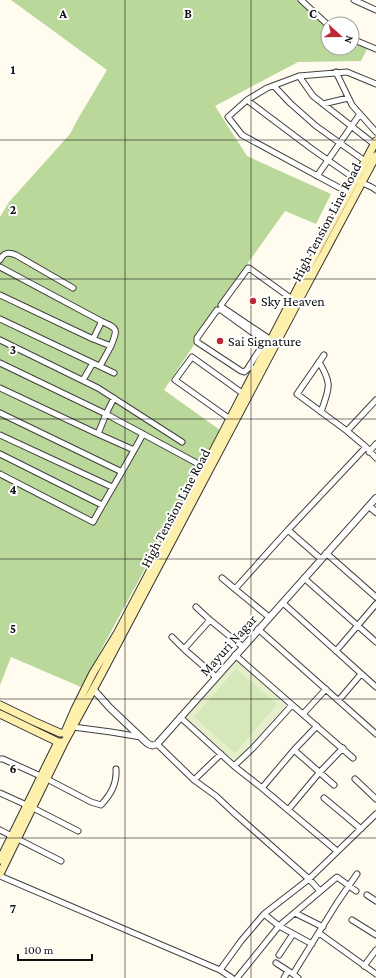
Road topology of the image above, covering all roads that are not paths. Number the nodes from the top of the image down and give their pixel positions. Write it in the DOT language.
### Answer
graph roads {
  1 [pos="301,0"];
  2 [pos="354,0"];
  3 [pos="376,10"];
  4 [pos="320,18"];
  5 [pos="360,42"];
  6 [pos="376,49"];
  7 [pos="336,72"];
  8 [pos="299,76"];
  9 [pos="376,84"];
  10 [pos="274,86"];
  11 [pos="348,98"];
  12 [pos="247,100"];
  13 [pos="323,104"];
  14 [pos="360,114"];
  15 [pos="352,127"];
  16 [pos="376,132"];
  17 [pos="375,142"];
  18 [pos="339,143"];
  19 [pos="376,156"];
  20 [pos="328,160"];
  21 [pos="365,161"];
  22 [pos="317,176"];
  23 [pos="358,181"];
  24 [pos="376,190"];
  25 [pos="349,193"];
  26 [pos="0,260"];
  27 [pos="0,267"];
  28 [pos="73,288"];
  29 [pos="0,296"];
  30 [pos="292,299"];
  31 [pos="0,319"];
  32 [pos="101,320"];
  33 [pos="93,339"];
  34 [pos="0,340"];
  35 [pos="271,340"];
  36 [pos="111,346"];
  37 [pos="264,347"];
  38 [pos="324,355"];
  39 [pos="319,362"];
  40 [pos="0,364"];
  41 [pos="93,364"];
  42 [pos="100,366"];
  43 [pos="248,368"];
  44 [pos="256,370"];
  45 [pos="114,373"];
  46 [pos="83,380"];
  47 [pos="0,388"];
  48 [pos="245,395"];
  49 [pos="114,398"];
  50 [pos="376,400"];
  51 [pos="321,412"];
  52 [pos="0,413"];
  53 [pos="106,414"];
  54 [pos="230,419"];
  55 [pos="347,431"];
  56 [pos="98,434"];
  57 [pos="143,434"];
  58 [pos="0,435"];
  59 [pos="182,442"];
  60 [pos="376,444"];
  61 [pos="368,449"];
  62 [pos="134,450"];
  63 [pos="0,454"];
  64 [pos="376,458"];
  65 [pos="204,467"];
  66 [pos="122,472"];
  67 [pos="0,474"];
  68 [pos="112,487"];
  69 [pos="375,500"];
  70 [pos="102,506"];
  71 [pos="369,506"];
  72 [pos="376,512"];
  73 [pos="288,530"];
  74 [pos="326,553"];
  75 [pos="321,559"];
  76 [pos="152,572"];
  77 [pos="222,578"];
  78 [pos="304,578"];
  79 [pos="235,589"];
  80 [pos="376,597"];
  81 [pos="282,602"];
  82 [pos="376,604"];
  83 [pos="196,607"];
  84 [pos="269,617"];
  85 [pos="210,620"];
  86 [pos="358,626"];
  87 [pos="258,629"];
  88 [pos="172,638"];
  89 [pos="376,642"];
  90 [pos="243,647"];
  91 [pos="184,648"];
  92 [pos="336,651"];
  93 [pos="235,655"];
  94 [pos="362,674"];
  95 [pos="216,677"];
  96 [pos="90,687"];
  97 [pos="376,687"];
  98 [pos="326,689"];
  99 [pos="339,700"];
  100 [pos="0,705"];
  101 [pos="292,705"];
  102 [pos="0,714"];
  103 [pos="302,714"];
  104 [pos="180,717"];
  105 [pos="317,726"];
  106 [pos="73,727"];
  107 [pos="376,734"];
  108 [pos="141,737"];
  109 [pos="62,742"];
  110 [pos="157,744"];
  111 [pos="342,748"];
  112 [pos="294,750"];
  113 [pos="222,754"];
  114 [pos="353,758"];
  115 [pos="0,759"];
  116 [pos="234,766"];
  117 [pos="116,769"];
  118 [pos="319,773"];
  119 [pos="44,778"];
  120 [pos="194,780"];
  121 [pos="355,780"];
  122 [pos="334,785"];
  123 [pos="262,788"];
  124 [pos="0,793"];
  125 [pos="324,798"];
  126 [pos="376,799"];
  127 [pos="30,806"];
  128 [pos="288,810"];
  129 [pos="376,814"];
  130 [pos="361,829"];
  131 [pos="0,830"];
  132 [pos="78,831"];
  133 [pos="14,837"];
  134 [pos="337,851"];
  135 [pos="0,860"];
  136 [pos="61,861"];
  137 [pos="1,871"];
  138 [pos="357,874"];
  139 [pos="309,878"];
  140 [pos="348,886"];
  141 [pos="320,891"];
  142 [pos="356,891"];
  143 [pos="367,895"];
  144 [pos="376,901"];
  145 [pos="295,912"];
  146 [pos="264,914"];
  147 [pos="352,920"];
  148 [pos="279,926"];
  149 [pos="323,927"];
  150 [pos="319,933"];
  151 [pos="293,934"];
  152 [pos="376,935"];
  153 [pos="312,944"];
  154 [pos="376,950"];
  155 [pos="279,955"];
  156 [pos="276,963"];
  157 [pos="364,966"];
  158 [pos="220,970"];
  159 [pos="291,973"];
  160 [pos="376,974"];
  161 [pos="232,978"];
  162 [pos="237,978"];
  163 [pos="284,978"];
  164 [pos="298,978"];
  1 -- 4 [label="street"];
  2 -- 3 [label="street"];
  5 -- 6 [label="street"];
  7 -- 8 [label="street"];
  7 -- 9 [label="street"];
  7 -- 11 [label="street"];
  8 -- 10 [label="street"];
  8 -- 13 [label="street"];
  10 -- 12 [label="street"];
  10 -- 18 [label="street"];
  11 -- 13 [label="street"];
  11 -- 14 [label="street"];
  12 -- 20 [label="street"];
  12 -- 22 [label="street"];
  13 -- 15 [label="street"];
  14 -- 15 [label="street"];
  14 -- 16 [label="street"];
  15 -- 17 [label="street"];
  15 -- 18 [label="street"];
  17 -- 21 [label="main road, High Tension Line Road"];
  18 -- 20 [label="street"];
  18 -- 21 [label="street"];
  19 -- 23 [label="main road, High Tension Line Road"];
  20 -- 22 [label="street"];
  20 -- 23 [label="street"];
  21 -- 23 [label="main road, High Tension Line Road"];
  22 -- 25 [label="street"];
  23 -- 24 [label="street"];
  23 -- 25 [label="main road, High Tension Line Road"];
  23 -- 48 [label="main road, High Tension Line Road"];
  25 -- 30 [label="main road, High Tension Line Road"];
  26 -- 28 [label="street"];
  27 -- 32 [label="street"];
  29 -- 33 [label="street"];
  30 -- 35 [label="main road, High Tension Line Road"];
  30 -- 35 [label="street"];
  31 -- 41 [label="street"];
  32 -- 33 [label="street"];
  32 -- 36 [label="street"];
  33 -- 36 [label="street"];
  34 -- 46 [label="street"];
  35 -- 37 [label="main road, High Tension Line Road"];
  36 -- 42 [label="street"];
  37 -- 43 [label="street"];
  37 -- 43 [label="street"];
  37 -- 44 [label="main road, High Tension Line Road"];
  38 -- 39 [label="street"];
  39 -- 51 [label="street"];
  39 -- 51 [label="street"];
  40 -- 53 [label="street"];
  41 -- 42 [label="street"];
  41 -- 46 [label="street"];
  42 -- 45 [label="street"];
  43 -- 44 [label="street"];
  44 -- 48 [label="main road, High Tension Line Road"];
  46 -- 49 [label="street"];
  47 -- 56 [label="street"];
  48 -- 54 [label="main road, High Tension Line Road"];
  48 -- 54 [label="street"];
  48 -- 76 [label="main road, High Tension Line Road"];
  49 -- 53 [label="street"];
  49 -- 59 [label="street"];
  50 -- 55 [label="street"];
  51 -- 55 [label="street"];
  52 -- 66 [label="street"];
  53 -- 56 [label="street"];
  53 -- 57 [label="street"];
  54 -- 65 [label="main road, High Tension Line Road"];
  55 -- 61 [label="street"];
  56 -- 62 [label="street"];
  57 -- 62 [label="street"];
  57 -- 65 [label="street"];
  58 -- 68 [label="street"];
  60 -- 61 [label="street"];
  61 -- 64 [label="street"];
  61 -- 73 [label="street"];
  62 -- 66 [label="street"];
  63 -- 70 [label="street"];
  65 -- 76 [label="main road, High Tension Line Road"];
  66 -- 68 [label="street"];
  67 -- 70 [label="street"];
  68 -- 70 [label="street"];
  69 -- 71 [label="street, Mayuri Nagar"];
  71 -- 72 [label="street"];
  71 -- 74 [label="street, Mayuri Nagar"];
  73 -- 75 [label="street"];
  73 -- 79 [label="street"];
  74 -- 75 [label="street, Mayuri Nagar"];
  74 -- 80 [label="street"];
  75 -- 78 [label="street, Mayuri Nagar"];
  76 -- 96 [label="main road, High Tension Line Road"];
  77 -- 79 [label="street"];
  78 -- 81 [label="street, Mayuri Nagar"];
  78 -- 86 [label="street"];
  79 -- 84 [label="street"];
  81 -- 84 [label="street, Mayuri Nagar"];
  81 -- 92 [label="street"];
  82 -- 86 [label="street"];
  83 -- 85 [label="street"];
  84 -- 87 [label="street, Mayuri Nagar"];
  85 -- 90 [label="street"];
  85 -- 91 [label="street"];
  86 -- 89 [label="street"];
  86 -- 92 [label="street"];
  87 -- 90 [label="street, Mayuri Nagar"];
  87 -- 98 [label="street"];
  88 -- 91 [label="street"];
  90 -- 93 [label="street, Mayuri Nagar"];
  91 -- 95 [label="street"];
  92 -- 94 [label="street"];
  93 -- 95 [label="street, Mayuri Nagar"];
  93 -- 101 [label="street"];
  94 -- 97 [label="street"];
  94 -- 99 [label="street"];
  95 -- 104 [label="street, Mayuri Nagar"];
  96 -- 100 [label="main road"];
  96 -- 106 [label="main road, High Tension Line Road"];
  96 -- 108 [label="street"];
  98 -- 99 [label="street"];
  98 -- 103 [label="street"];
  99 -- 107 [label="street"];
  101 -- 103 [label="street"];
  101 -- 116 [label="street"];
  102 -- 109 [label="main road"];
  103 -- 105 [label="street"];
  104 -- 110 [label="street, Mayuri Nagar"];
  104 -- 113 [label="street"];
  105 -- 111 [label="street"];
  105 -- 112 [label="street"];
  106 -- 108 [label="street"];
  106 -- 109 [label="main road, High Tension Line Road"];
  108 -- 110 [label="street"];
  109 -- 119 [label="main road, High Tension Line Road"];
  110 -- 120 [label="street"];
  111 -- 114 [label="street"];
  111 -- 118 [label="street"];
  112 -- 118 [label="street"];
  112 -- 123 [label="street"];
  113 -- 116 [label="street"];
  113 -- 120 [label="street"];
  115 -- 119 [label="street"];
  116 -- 123 [label="street"];
  117 -- 119 [label="street"];
  118 -- 122 [label="street"];
  118 -- 128 [label="street"];
  119 -- 127 [label="main road, High Tension Line Road"];
  120 -- 139 [label="street"];
  121 -- 126 [label="street"];
  123 -- 128 [label="street"];
  124 -- 127 [label="street"];
  125 -- 130 [label="street"];
  127 -- 132 [label="street"];
  127 -- 133 [label="main road"];
  128 -- 134 [label="street"];
  129 -- 130 [label="street"];
  130 -- 134 [label="street"];
  131 -- 133 [label="street"];
  133 -- 135 [label="main road"];
  133 -- 136 [label="street"];
  133 -- 137 [label="main road"];
  134 -- 139 [label="street"];
  137 -- 158 [label="street"];
  138 -- 140 [label="street"];
  139 -- 141 [label="street"];
  139 -- 146 [label="street"];
  140 -- 141 [label="street"];
  140 -- 142 [label="street"];
  140 -- 149 [label="street"];
  141 -- 145 [label="street"];
  143 -- 144 [label="street"];
  145 -- 148 [label="street"];
  145 -- 149 [label="street"];
  146 -- 148 [label="street"];
  146 -- 158 [label="street"];
  147 -- 152 [label="street"];
  148 -- 151 [label="street"];
  148 -- 162 [label="street"];
  149 -- 150 [label="street"];
  150 -- 153 [label="street"];
  150 -- 157 [label="street"];
  151 -- 153 [label="street"];
  151 -- 155 [label="street"];
  153 -- 159 [label="street"];
  154 -- 157 [label="street"];
  156 -- 159 [label="street"];
  157 -- 160 [label="street"];
  158 -- 161 [label="street"];
  159 -- 163 [label="street"];
  159 -- 164 [label="street"];
}
